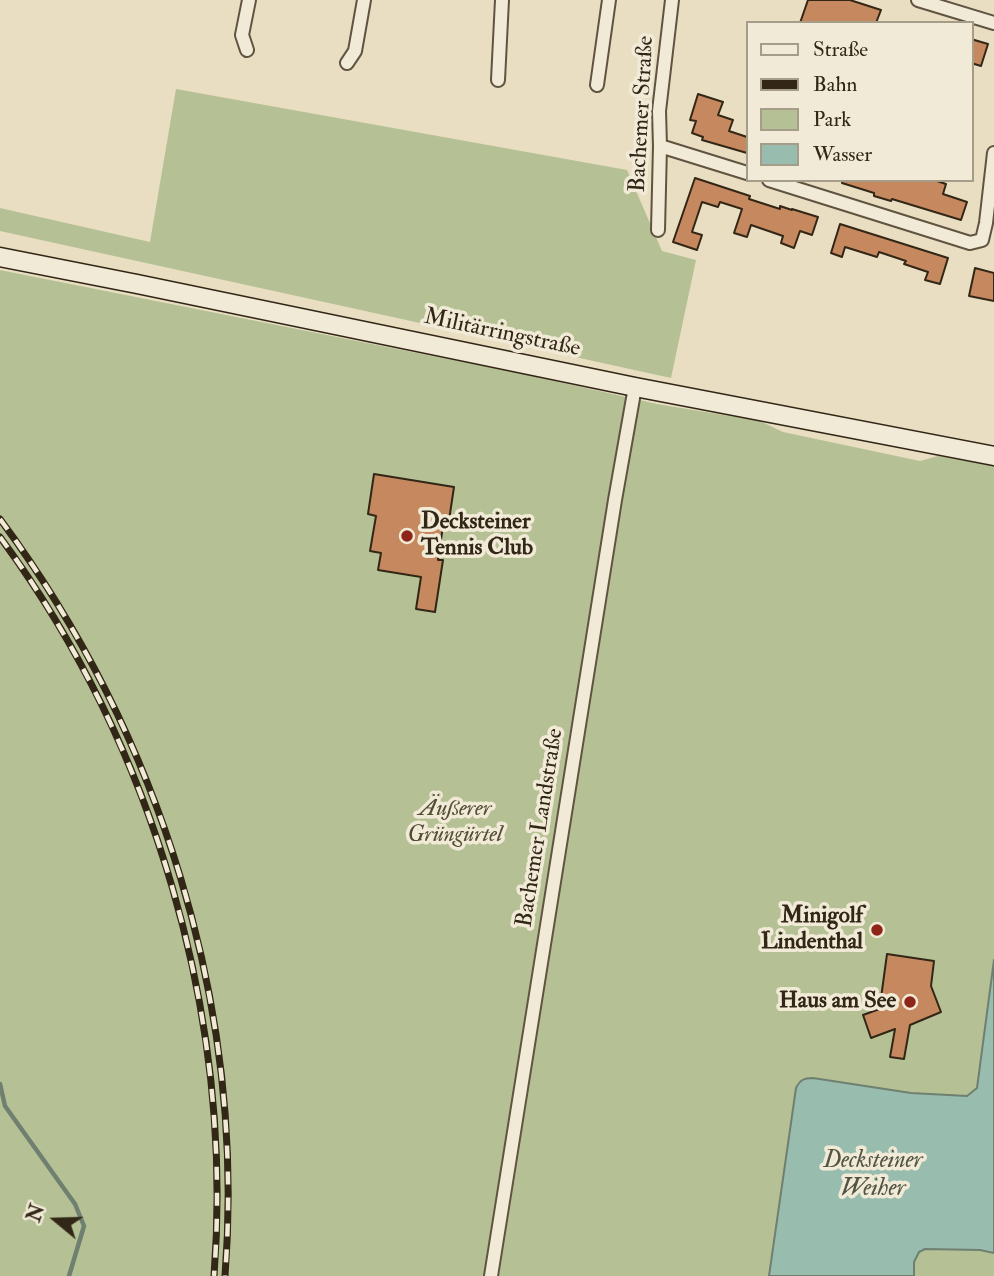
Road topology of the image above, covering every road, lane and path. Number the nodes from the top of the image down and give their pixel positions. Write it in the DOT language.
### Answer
graph roads {
  1 [pos="248,0"];
  2 [pos="364,0"];
  3 [pos="502,0"];
  4 [pos="609,0"];
  5 [pos="672,0"];
  6 [pos="918,0"];
  7 [pos="994,23"];
  8 [pos="247,50"];
  9 [pos="347,63"];
  10 [pos="498,80"];
  11 [pos="597,85"];
  12 [pos="660,146"];
  13 [pos="994,153"];
  14 [pos="746,173"];
  15 [pos="775,182"];
  16 [pos="658,230"];
  17 [pos="0,257"];
  18 [pos="635,387"];
  19 [pos="994,456"];
  20 [pos="491,1276"];
  1 -- 8 [label="street"];
  2 -- 9 [label="street"];
  3 -- 10 [label="street"];
  4 -- 11 [label="street"];
  5 -- 12 [label="street, Bachemer Straße"];
  6 -- 7 [label="street"];
  12 -- 14 [label="street"];
  12 -- 16 [label="street, Bachemer Straße"];
  13 -- 15 [label="street"];
  17 -- 18 [label="main road, Militärringstraße"];
  18 -- 19 [label="main road, Militärringstraße"];
  18 -- 20 [label="street, Bachemer Landstraße"];
}
